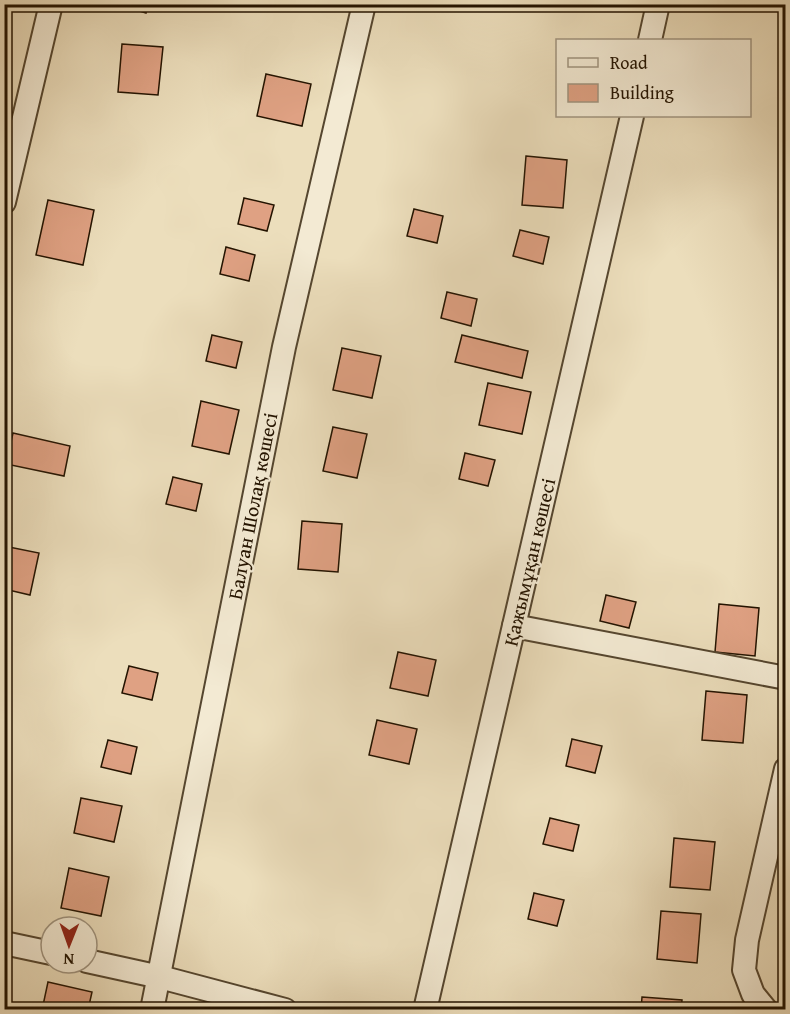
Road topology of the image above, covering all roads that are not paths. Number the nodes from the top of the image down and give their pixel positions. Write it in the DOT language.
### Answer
graph roads {
  1 [pos="51,4"];
  2 [pos="364,4"];
  3 [pos="658,4"];
  4 [pos="650,39"];
  5 [pos="632,117"];
  6 [pos="4,202"];
  7 [pos="514,626"];
  8 [pos="786,678"];
  9 [pos="786,769"];
  10 [pos="4,943"];
  11 [pos="39,950"];
  12 [pos="99,964"];
  13 [pos="160,977"];
  14 [pos="152,1010"];
  15 [pos="285,1010"];
  16 [pos="425,1010"];
  17 [pos="766,1010"];
  1 -- 6 [label="street"];
  2 -- 13 [label="street, Балуан Шолақ көшесі"];
  3 -- 4 [label="street"];
  5 -- 7 [label="street, Қажымұқан көшесі"];
  7 -- 8 [label="street"];
  7 -- 16 [label="street, Қажымұқан көшесі"];
  9 -- 17 [label="street"];
  10 -- 11 [label="street"];
  12 -- 13 [label="street"];
  13 -- 14 [label="street, Балуан Шолақ көшесі"];
  13 -- 15 [label="street"];
}
